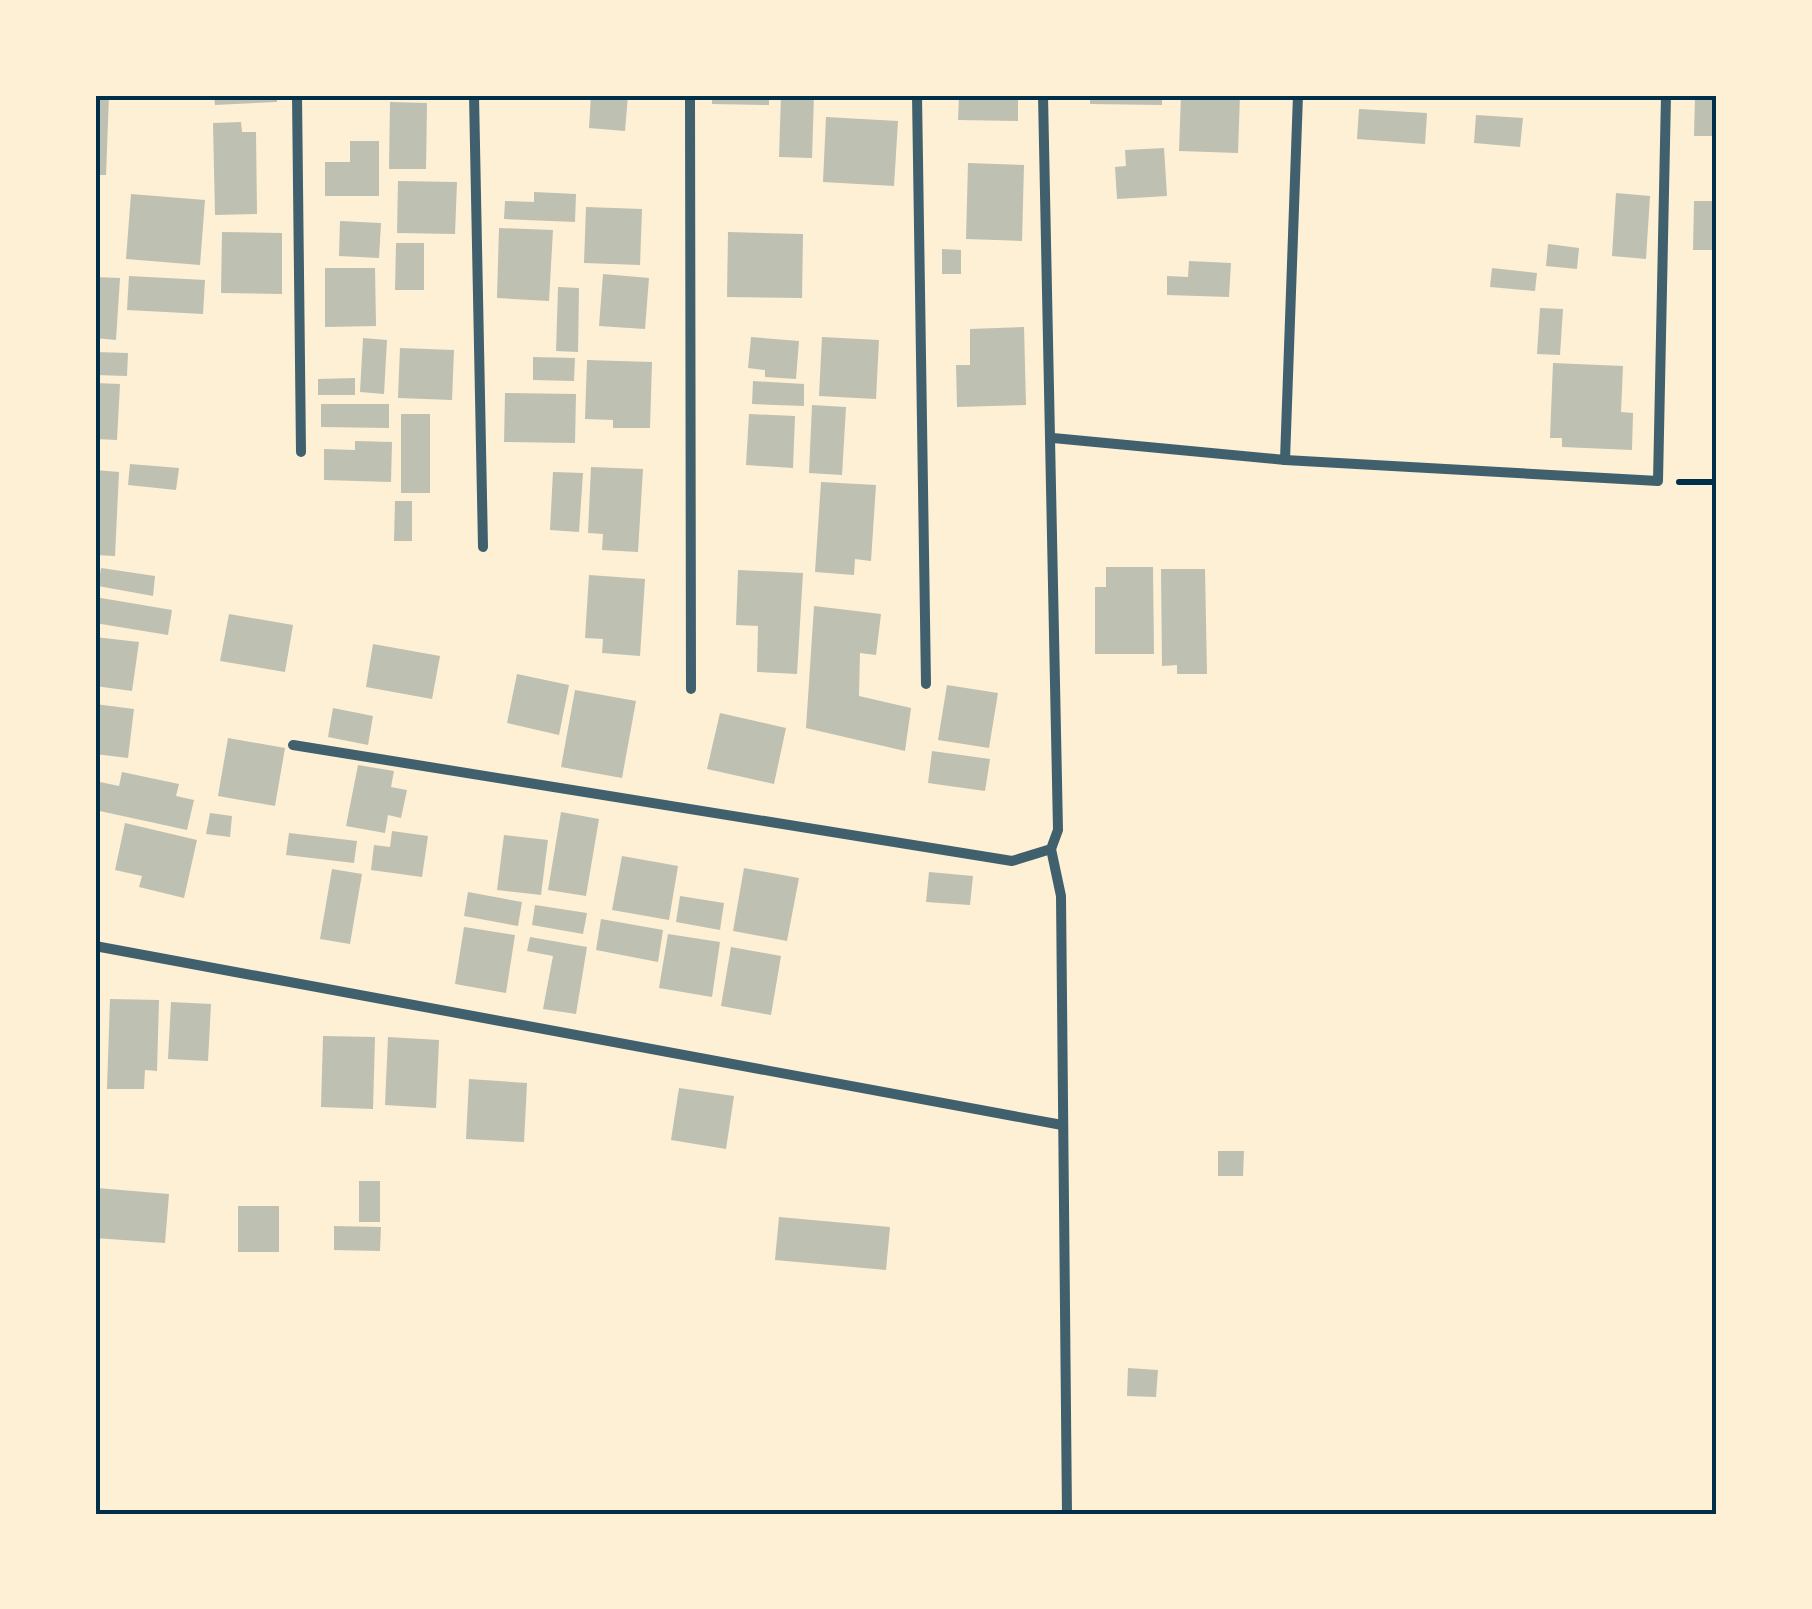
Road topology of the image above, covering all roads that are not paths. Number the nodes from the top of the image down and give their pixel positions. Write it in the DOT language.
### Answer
graph roads {
  1 [pos="297,95"];
  2 [pos="474,95"];
  3 [pos="690,95"];
  4 [pos="917,95"];
  5 [pos="1043,95"];
  6 [pos="1298,95"];
  7 [pos="1666,95"];
  8 [pos="1053,438"];
  9 [pos="301,452"];
  10 [pos="1285,460"];
  11 [pos="483,547"];
  12 [pos="926,684"];
  13 [pos="691,689"];
  14 [pos="293,745"];
  15 [pos="1051,849"];
  16 [pos="95,946"];
  17 [pos="1062,1125"];
  18 [pos="1067,1514"];
  1 -- 9 [label="street"];
  2 -- 11 [label="street"];
  3 -- 13 [label="street"];
  4 -- 12 [label="street"];
  5 -- 8 [label="street"];
  6 -- 10 [label="street"];
  7 -- 10 [label="street"];
  8 -- 10 [label="street"];
  8 -- 15 [label="street"];
  14 -- 15 [label="street"];
  15 -- 17 [label="street"];
  16 -- 17 [label="street"];
  17 -- 18 [label="street"];
}
